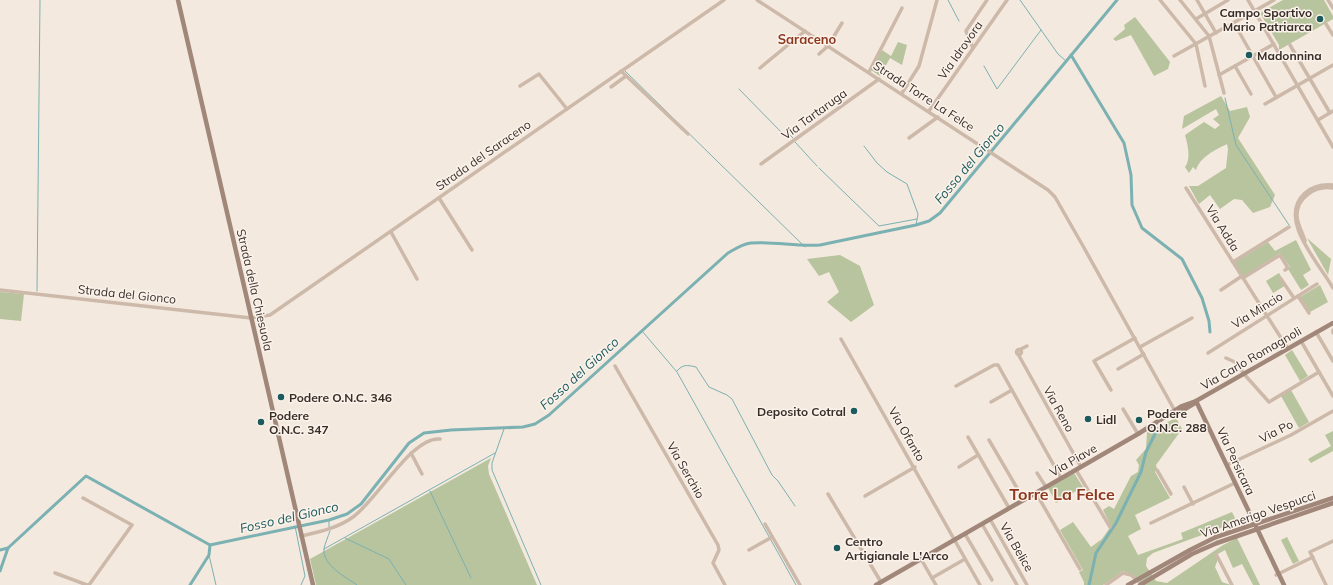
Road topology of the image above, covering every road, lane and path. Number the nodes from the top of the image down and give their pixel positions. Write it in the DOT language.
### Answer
graph roads {
  1 [pos="178,0"];
  2 [pos="724,0"];
  3 [pos="758,0"];
  4 [pos="937,0"];
  5 [pos="987,0"];
  6 [pos="1008,0"];
  7 [pos="1160,0"];
  8 [pos="1180,0"];
  9 [pos="1197,0"];
  10 [pos="1228,0"];
  11 [pos="1248,0"];
  12 [pos="1274,0"];
  13 [pos="1328,0"];
  14 [pos="902,8"];
  15 [pos="1333,8"];
  16 [pos="1255,11"];
  17 [pos="1205,14"];
  18 [pos="1196,19"];
  19 [pos="842,23"];
  20 [pos="1234,23"];
  21 [pos="1326,24"];
  22 [pos="805,31"];
  23 [pos="1216,33"];
  24 [pos="1333,35"];
  25 [pos="1209,36"];
  26 [pos="1196,44"];
  27 [pos="1274,44"];
  28 [pos="1290,45"];
  29 [pos="828,46"];
  30 [pos="973,48"];
  31 [pos="819,54"];
  32 [pos="1174,56"];
  33 [pos="1253,56"];
  34 [pos="1333,65"];
  35 [pos="1235,66"];
  36 [pos="760,68"];
  37 [pos="621,71"];
  38 [pos="868,72"];
  39 [pos="1219,75"];
  40 [pos="626,76"];
  41 [pos="1309,78"];
  42 [pos="879,79"];
  43 [pos="1298,85"];
  44 [pos="520,86"];
  45 [pos="1205,86"];
  46 [pos="611,87"];
  47 [pos="902,93"];
  48 [pos="1224,93"];
  49 [pos="1251,94"];
  50 [pos="1276,97"];
  51 [pos="1265,104"];
  52 [pos="567,109"];
  53 [pos="928,111"];
  54 [pos="1331,112"];
  55 [pos="938,117"];
  56 [pos="1318,120"];
  57 [pos="688,134"];
  58 [pos="909,138"];
  59 [pos="1333,147"];
  60 [pos="761,164"];
  61 [pos="1333,187"];
  62 [pos="1186,188"];
  63 [pos="439,198"];
  64 [pos="1289,227"];
  65 [pos="391,232"];
  66 [pos="472,250"];
  67 [pos="1233,262"];
  68 [pos="1285,270"];
  69 [pos="1242,277"];
  70 [pos="417,279"];
  71 [pos="1281,279"];
  72 [pos="1317,284"];
  73 [pos="1333,288"];
  74 [pos="0,290"];
  75 [pos="1221,290"];
  76 [pos="1298,296"];
  77 [pos="1294,298"];
  78 [pos="1309,313"];
  79 [pos="1267,315"];
  80 [pos="251,318"];
  81 [pos="1192,318"];
  82 [pos="1332,324"];
  83 [pos="1316,332"];
  84 [pos="1135,338"];
  85 [pos="840,339"];
  86 [pos="1301,341"];
  87 [pos="1025,347"];
  88 [pos="1140,347"];
  89 [pos="1288,349"];
  90 [pos="1208,353"];
  91 [pos="1144,354"];
  92 [pos="1226,358"];
  93 [pos="1333,361"];
  94 [pos="616,366"];
  95 [pos="1118,369"];
  96 [pos="1319,372"];
  97 [pos="1244,374"];
  98 [pos="956,386"];
  99 [pos="1012,390"];
  100 [pos="1111,390"];
  101 [pos="1333,396"];
  102 [pos="1196,401"];
  103 [pos="991,402"];
  104 [pos="1123,409"];
  105 [pos="1333,411"];
  106 [pos="1176,412"];
  107 [pos="1138,434"];
  108 [pos="968,437"];
  109 [pos="440,439"];
  110 [pos="989,440"];
  111 [pos="411,453"];
  112 [pos="978,455"];
  113 [pos="1227,465"];
  114 [pos="959,467"];
  115 [pos="915,468"];
  116 [pos="1079,468"];
  117 [pos="1157,470"];
  118 [pos="1037,473"];
  119 [pos="422,474"];
  120 [pos="1061,478"];
  121 [pos="1235,483"];
  122 [pos="1046,487"];
  123 [pos="1184,487"];
  124 [pos="1036,493"];
  125 [pos="828,494"];
  126 [pos="1171,494"];
  127 [pos="865,496"];
  128 [pos="83,498"];
  129 [pos="1333,498"];
  130 [pos="1024,500"];
  131 [pos="1333,503"];
  132 [pos="1193,504"];
  133 [pos="1009,508"];
  134 [pos="990,519"];
  135 [pos="1151,523"];
  136 [pos="765,524"];
  137 [pos="982,524"];
  138 [pos="1110,527"];
  139 [pos="1256,528"];
  140 [pos="965,534"];
  141 [pos="301,536"];
  142 [pos="772,536"];
  143 [pos="955,539"];
  144 [pos="1216,540"];
  145 [pos="1333,541"];
  146 [pos="749,550"];
  147 [pos="1216,554"];
  148 [pos="1313,557"];
  149 [pos="921,559"];
  150 [pos="965,559"];
  151 [pos="1080,569"];
  152 [pos="55,573"];
  153 [pos="1278,575"];
  154 [pos="932,578"];
  155 [pos="992,580"];
  156 [pos="881,582"];
  157 [pos="88,585"];
  158 [pos="313,585"];
  159 [pos="725,585"];
  160 [pos="800,585"];
  161 [pos="876,585"];
  162 [pos="936,585"];
  163 [pos="980,585"];
  164 [pos="1017,585"];
  165 [pos="1027,585"];
  166 [pos="1106,585"];
  167 [pos="1128,585"];
  168 [pos="1140,585"];
  169 [pos="1232,585"];
  170 [pos="1281,585"];
  171 [pos="1284,585"];
  172 [pos="1326,585"];
  1 -- 80 [label="street, Strada della Chiesuola"];
  2 -- 37 [label="street, Strada del Saraceno"];
  3 -- 22 [label="street, Strada Torre La Felce"];
  4 -- 47 [label="street"];
  5 -- 30 [label="street"];
  6 -- 30 [label="street, Via Idrovora"];
  7 -- 26 [label="street"];
  8 -- 18 [label="street"];
  9 -- 17 [label="street"];
  10 -- 17 [label="street"];
  11 -- 16 [label="street"];
  12 -- 16 [label="street"];
  13 -- 15 [label="street"];
  14 -- 38 [label="street"];
  16 -- 20 [label="street"];
  16 -- 27 [label="street"];
  17 -- 18 [label="street"];
  17 -- 23 [label="street"];
  18 -- 25 [label="street"];
  19 -- 29 [label="street"];
  20 -- 23 [label="street"];
  20 -- 33 [label="street"];
  21 -- 24 [label="street"];
  22 -- 29 [label="street, Strada Torre La Felce"];
  22 -- 36 [label="street"];
  23 -- 25 [label="street"];
  25 -- 26 [label="street"];
  25 -- 39 [label="street"];
  26 -- 32 [label="street"];
  26 -- 45 [label="street"];
  27 -- 33 [label="street"];
  27 -- 43 [label="street"];
  28 -- 41 [label="street"];
  29 -- 31 [label="street"];
  29 -- 38 [label="street, Strada Torre La Felce"];
  30 -- 53 [label="street, Via Idrovora"];
  33 -- 35 [label="street"];
  33 -- 50 [label="street"];
  34 -- 41 [label="street"];
  35 -- 39 [label="street"];
  35 -- 49 [label="street"];
  37 -- 40 [label="street"];
  37 -- 52 [label="street, Strada del Saraceno"];
  38 -- 42 [label="street, Strada Torre La Felce"];
  39 -- 48 [label="street"];
  40 -- 46 [label="street"];
  40 -- 57 [label="street"];
  41 -- 43 [label="street"];
  41 -- 54 [label="street"];
  42 -- 47 [label="street, Strada Torre La Felce"];
  42 -- 60 [label="street, Via Tartaruga"];
  43 -- 50 [label="street"];
  43 -- 56 [label="street"];
  44 -- 52 [label="street"];
  47 -- 53 [label="street, Strada Torre La Felce"];
  50 -- 51 [label="street"];
  52 -- 63 [label="street, Strada del Saraceno"];
  53 -- 55 [label="street, Strada Torre La Felce"];
  54 -- 56 [label="street"];
  55 -- 58 [label="street"];
  55 -- 84 [label="street, Strada Torre La Felce"];
  56 -- 59 [label="street"];
  61 -- 73 [label="street"];
  62 -- 67 [label="street, Via Adda"];
  63 -- 65 [label="street, Strada del Saraceno"];
  63 -- 66 [label="street"];
  64 -- 67 [label="street"];
  65 -- 70 [label="street"];
  65 -- 80 [label="street, Strada del Saraceno"];
  67 -- 69 [label="street, Via Adda"];
  68 -- 69 [label="street"];
  69 -- 75 [label="street"];
  69 -- 79 [label="street, Via Adda"];
  71 -- 77 [label="street"];
  72 -- 76 [label="street, Via Mincio"];
  74 -- 80 [label="street, Strada del Gionco"];
  76 -- 77 [label="street, Via Mincio"];
  76 -- 78 [label="street"];
  77 -- 79 [label="street, Via Mincio"];
  79 -- 89 [label="street, Via Adda"];
  79 -- 90 [label="street, Via Mincio"];
  80 -- 141 [label="street, Strada della Chiesuola"];
  81 -- 88 [label="street"];
  82 -- 83 [label="street, Via Carlo Romagnoli"];
  83 -- 86 [label="street, Via Carlo Romagnoli"];
  83 -- 93 [label="street, Via Carlo Romagnoli"];
  84 -- 88 [label="street, Strada Torre La Felce"];
  84 -- 100 [label="street"];
  85 -- 115 [label="street, Via Ofanto"];
  86 -- 89 [label="street, Via Carlo Romagnoli"];
  86 -- 96 [label="street"];
  87 -- 116 [label="street, Via Reno"];
  88 -- 91 [label="street, Strada Torre La Felce"];
  89 -- 97 [label="street, Via Carlo Romagnoli"];
  91 -- 95 [label="street"];
  91 -- 106 [label="street, Strada Torre La Felce"];
  92 -- 97 [label="street"];
  94 -- 159 [label="street, Via Serchio"];
  96 -- 97 [label="street"];
  96 -- 101 [label="street"];
  97 -- 102 [label="street, Via Carlo Romagnoli"];
  98 -- 99 [label="street"];
  99 -- 103 [label="street"];
  99 -- 120 [label="street"];
  102 -- 106 [label="street, Via Piave"];
  102 -- 113 [label="street, Via Persicara"];
  104 -- 107 [label="street"];
  105 -- 113 [label="street, Via Po"];
  106 -- 107 [label="street, Via Piave"];
  107 -- 116 [label="street, Via Piave"];
  108 -- 112 [label="street"];
  109 -- 111 [label="street"];
  110 -- 130 [label="street"];
  111 -- 119 [label="street"];
  111 -- 141 [label="street"];
  112 -- 114 [label="street"];
  112 -- 133 [label="street"];
  113 -- 121 [label="street, Via Persicara"];
  115 -- 127 [label="street"];
  115 -- 143 [label="street, Via Ofanto"];
  116 -- 120 [label="street, Via Piave"];
  116 -- 138 [label="street, Via Reno"];
  117 -- 126 [label="street"];
  118 -- 122 [label="street"];
  120 -- 122 [label="street, Via Piave"];
  121 -- 132 [label="street"];
  121 -- 139 [label="street, Via Persicara"];
  122 -- 124 [label="street, Via Piave"];
  123 -- 132 [label="street"];
  124 -- 130 [label="street, Via Piave"];
  124 -- 151 [label="street"];
  125 -- 156 [label="street"];
  128 -- 157 [label="street"];
  129 -- 139 [label="street, Via Amerigo Vespucci"];
  130 -- 133 [label="street, Via Piave"];
  131 -- 139 [label="street, Via Amerigo Vespucci"];
  132 -- 135 [label="street"];
  133 -- 134 [label="street, Via Piave"];
  134 -- 137 [label="street, Via Piave"];
  134 -- 165 [label="street, Via Belice"];
  136 -- 142 [label="street"];
  137 -- 140 [label="street, Via Piave"];
  137 -- 164 [label="street"];
  139 -- 144 [label="street, Via Amerigo Vespucci"];
  139 -- 153 [label="street, Via Persicara"];
  140 -- 143 [label="street, Via Piave"];
  140 -- 155 [label="street"];
  141 -- 158 [label="street, Strada della Chiesuola"];
  142 -- 146 [label="street"];
  142 -- 160 [label="street"];
  143 -- 149 [label="street, Via Piave"];
  143 -- 150 [label="street, Via Ofanto"];
  144 -- 167 [label="street, Via Amerigo Vespucci, bridge"];
  144 -- 168 [label="street, Via Amerigo Vespucci, bridge"];
  145 -- 148 [label="street"];
  147 -- 169 [label="street"];
  148 -- 153 [label="street"];
  148 -- 172 [label="street"];
  149 -- 154 [label="street"];
  149 -- 156 [label="street, Via Piave"];
  150 -- 154 [label="street"];
  150 -- 163 [label="street, Via Ofanto"];
  152 -- 157 [label="street"];
  153 -- 170 [label="street"];
  153 -- 171 [label="street"];
  154 -- 162 [label="street"];
  156 -- 161 [label="street, Via Piave"];
  166 -- 168 [label="street"];
}
